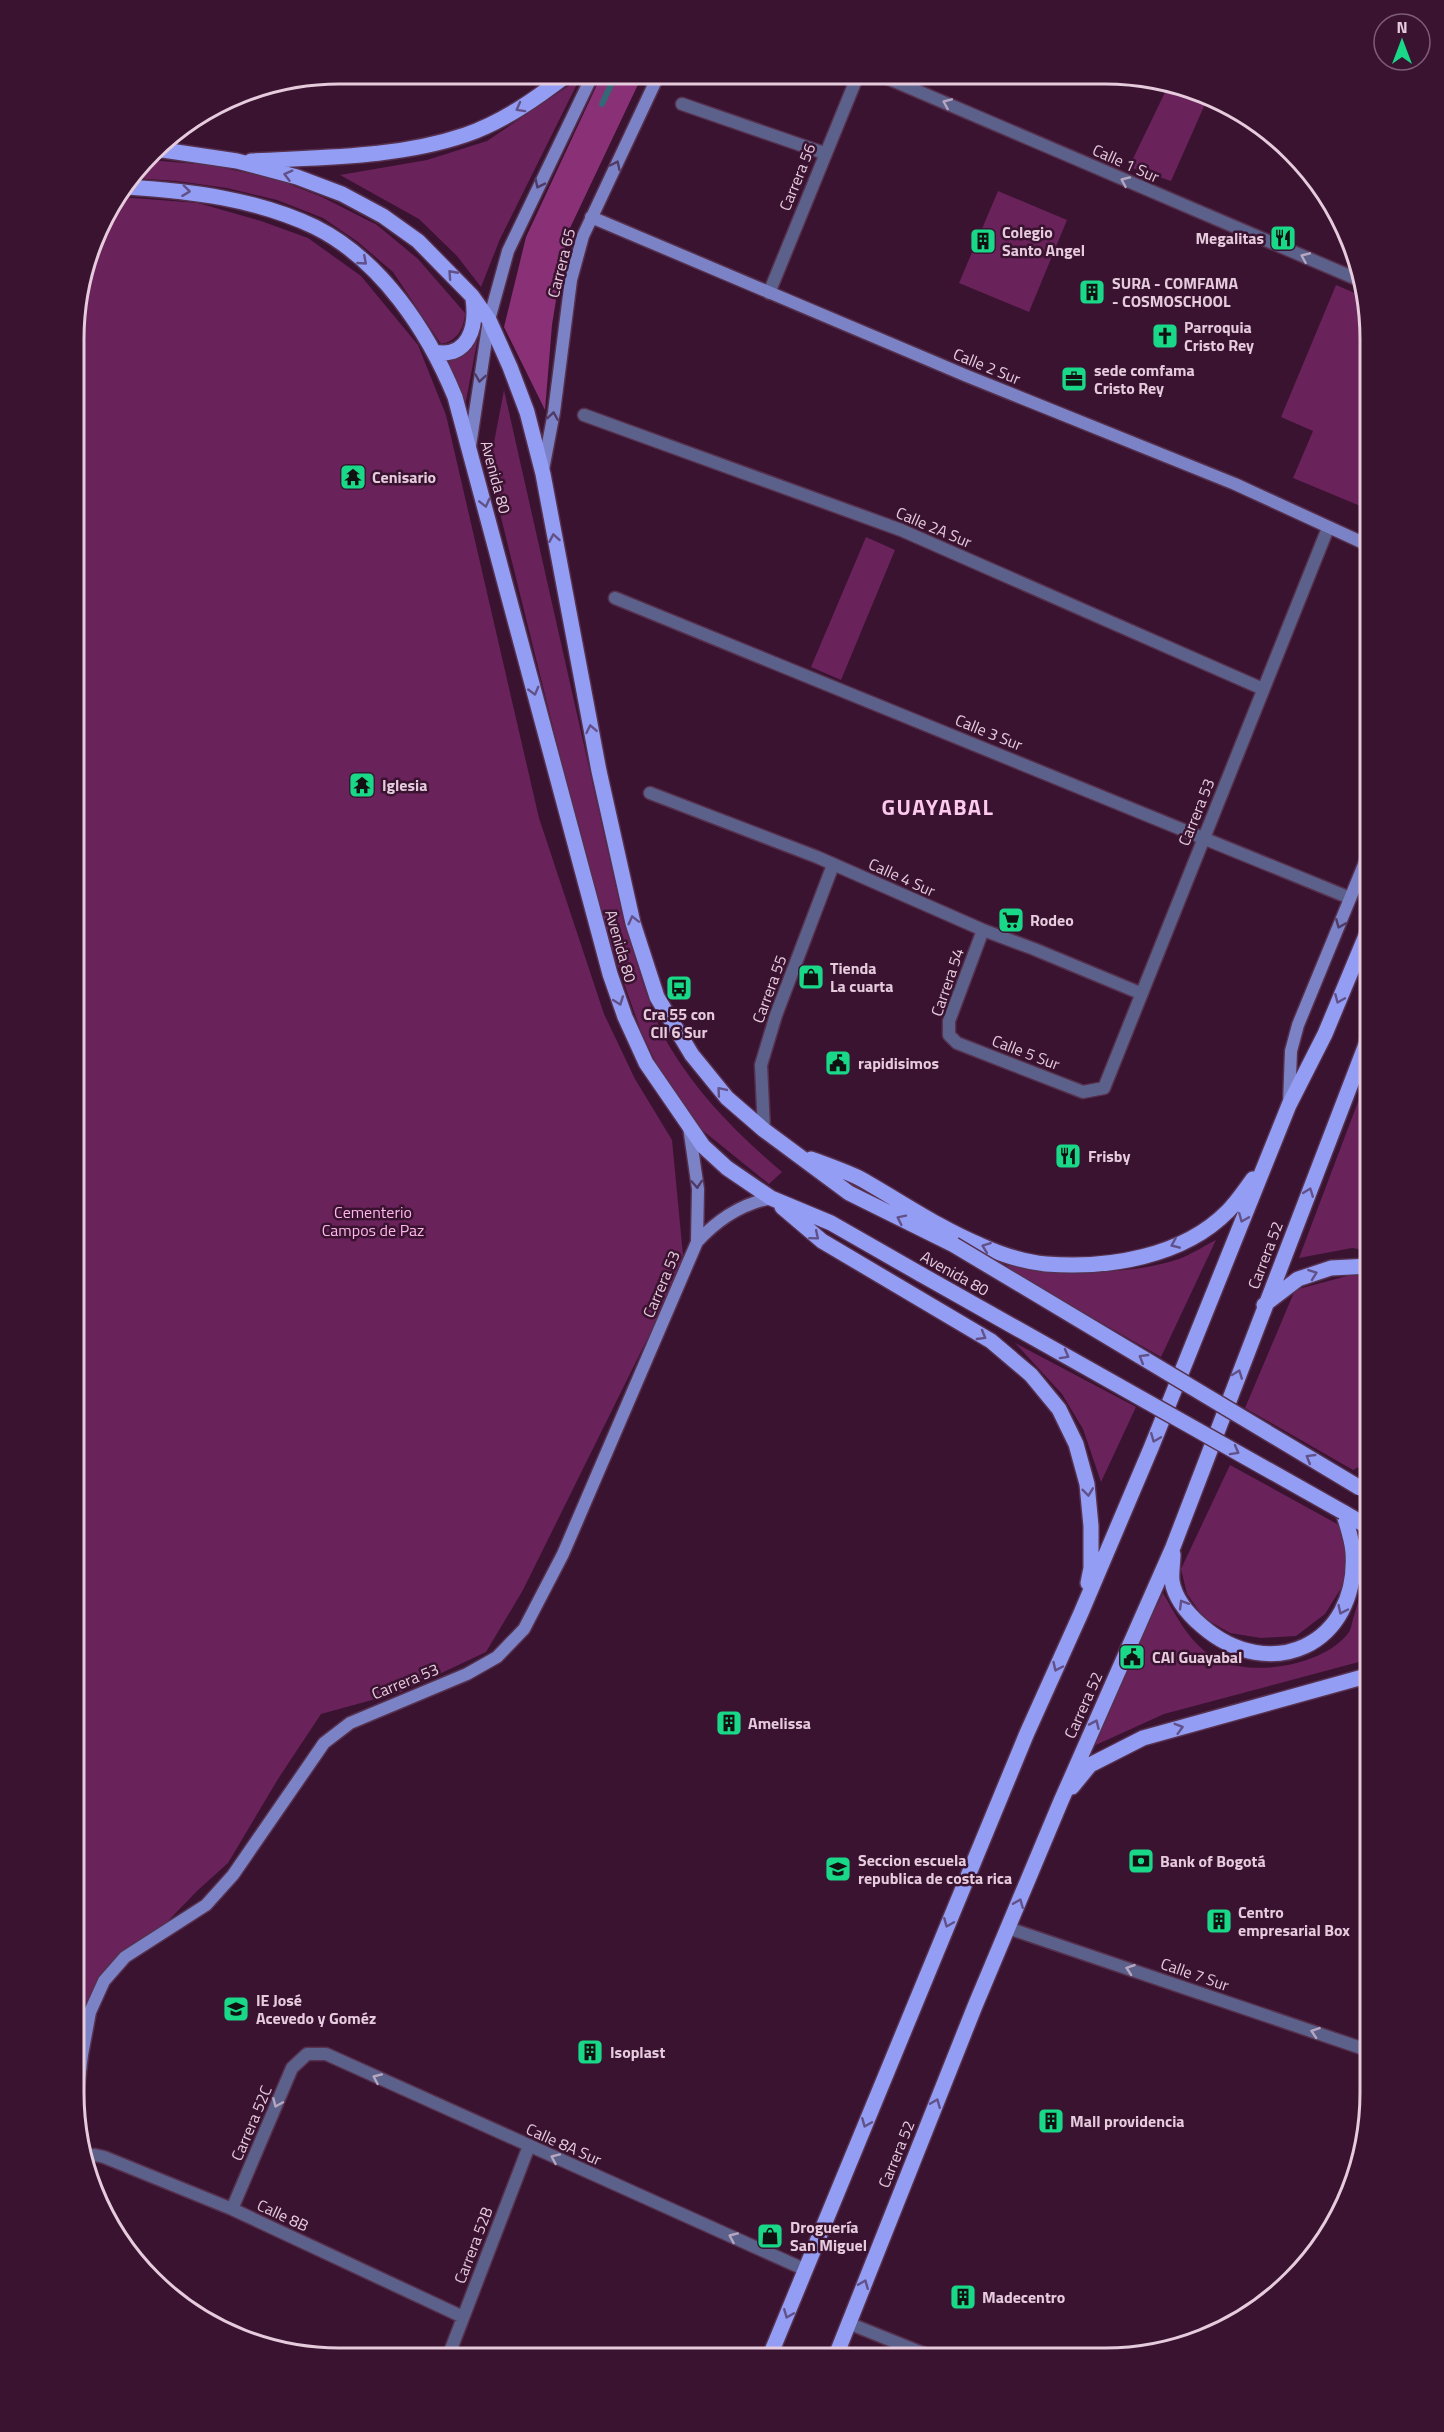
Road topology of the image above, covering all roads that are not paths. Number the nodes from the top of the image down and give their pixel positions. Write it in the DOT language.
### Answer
graph roads {
  1 [pos="555,84"];
  2 [pos="588,84"];
  3 [pos="654,84"];
  4 [pos="854,84"];
  5 [pos="901,84"];
  6 [pos="682,104"];
  7 [pos="167,151"];
  8 [pos="824,153"];
  9 [pos="237,161"];
  10 [pos="134,188"];
  11 [pos="591,217"];
  12 [pos="1352,277"];
  13 [pos="769,292"];
  14 [pos="472,296"];
  15 [pos="489,320"];
  16 [pos="434,352"];
  17 [pos="584,415"];
  18 [pos="470,446"];
  19 [pos="543,474"];
  20 [pos="1328,528"];
  21 [pos="1360,542"];
  22 [pos="615,598"];
  23 [pos="1263,689"];
  24 [pos="650,793"];
  25 [pos="1203,838"];
  26 [pos="833,865"];
  27 [pos="1360,874"];
  28 [pos="1350,898"];
  29 [pos="983,930"];
  30 [pos="1360,950"];
  31 [pos="1140,993"];
  32 [pos="957,1043"];
  33 [pos="1360,1079"];
  34 [pos="1083,1092"];
  35 [pos="1289,1106"];
  36 [pos="689,1127"];
  37 [pos="764,1130"];
  38 [pos="788,1150"];
  39 [pos="1264,1165"];
  40 [pos="771,1198"];
  41 [pos="697,1242"];
  42 [pos="1360,1267"];
  43 [pos="1264,1305"];
  44 [pos="1360,1484"];
  45 [pos="1343,1512"];
  46 [pos="1360,1522"];
  47 [pos="1173,1547"];
  48 [pos="1081,1613"];
  49 [pos="1360,1678"];
  50 [pos="1061,1801"];
  51 [pos="1008,1928"];
  52 [pos="84,2044"];
  53 [pos="1360,2048"];
  54 [pos="307,2054"];
  55 [pos="529,2146"];
  56 [pos="92,2155"];
  57 [pos="232,2209"];
  58 [pos="806,2270"];
  59 [pos="463,2317"];
  60 [pos="848,2323"];
  61 [pos="451,2348"];
  62 [pos="773,2348"];
  63 [pos="839,2348"];
  64 [pos="910,2348"];
  1 -- 9 [label="main road, one-way"];
  2 -- 15 [label="main road, one-way"];
  11 -- 3 [label="main road, Carrera 65, one-way"];
  4 -- 8 [label="street, Carrera 56"];
  12 -- 5 [label="street, Calle 1 Sur, one-way"];
  6 -- 8 [label="street"];
  7 -- 9 [label="main road, Avenida 80"];
  8 -- 13 [label="street, Carrera 56"];
  14 -- 9 [label="main road, Avenida 80, one-way"];
  10 -- 16 [label="main road, Avenida 80, one-way"];
  11 -- 13 [label="main road, Calle 2 Sur"];
  19 -- 11 [label="main road, Carrera 65, one-way"];
  13 -- 20 [label="main road, Calle 2 Sur"];
  14 -- 15 [label="main road, Avenida 80"];
  14 -- 16 [label="main road"];
  15 -- 18 [label="main road, one-way"];
  15 -- 19 [label="main road, Avenida 80"];
  16 -- 18 [label="main road, Avenida 80"];
  17 -- 23 [label="street, Calle 2A Sur"];
  18 -- 36 [label="main road, Avenida 80, one-way"];
  37 -- 19 [label="main road, Avenida 80, one-way"];
  20 -- 21 [label="main road, Calle 2 Sur"];
  20 -- 23 [label="street, Carrera 53"];
  22 -- 25 [label="street, Calle 3 Sur"];
  23 -- 25 [label="street, Carrera 53"];
  24 -- 26 [label="street, Calle 4 Sur"];
  25 -- 28 [label="street, Calle 3 Sur"];
  25 -- 31 [label="street, Carrera 53"];
  26 -- 29 [label="street, Calle 4 Sur"];
  26 -- 37 [label="street, Carrera 55"];
  27 -- 28 [label="main road, Carrera 52"];
  28 -- 35 [label="main road, Carrera 52, one-way"];
  29 -- 31 [label="street, Calle 4 Sur"];
  29 -- 32 [label="street, Carrera 54"];
  30 -- 35 [label="main road, Carrera 52, one-way"];
  31 -- 34 [label="street, Carrera 53"];
  32 -- 34 [label="street, Calle 5 Sur"];
  43 -- 33 [label="main road, Carrera 52, one-way"];
  35 -- 39 [label="main road, Carrera 52"];
  36 -- 40 [label="main road, Avenida 80"];
  36 -- 41 [label="main road, Carrera 53, one-way"];
  37 -- 38 [label="main road, Avenida 80"];
  39 -- 38 [label="main road, one-way"];
  44 -- 38 [label="main road, Avenida 80, one-way, bridge"];
  39 -- 48 [label="main road, Carrera 52, one-way"];
  40 -- 41 [label="main road, Carrera 53"];
  40 -- 45 [label="main road, Avenida 80, one-way, bridge"];
  40 -- 48 [label="main road, one-way"];
  41 -- 52 [label="main road, Carrera 53"];
  43 -- 42 [label="main road, one-way"];
  47 -- 43 [label="main road, Carrera 52, one-way"];
  45 -- 46 [label="main road, Avenida 80"];
  45 -- 47 [label="main road, one-way"];
  50 -- 47 [label="main road, Carrera 52, one-way"];
  48 -- 58 [label="main road, Carrera 52, one-way"];
  50 -- 49 [label="main road, one-way"];
  51 -- 50 [label="main road, Carrera 52, one-way"];
  53 -- 51 [label="street, Calle 7 Sur, one-way"];
  60 -- 51 [label="main road, Carrera 52, one-way"];
  55 -- 54 [label="street, Calle 8A Sur, one-way"];
  54 -- 57 [label="street, Carrera 52C, one-way"];
  58 -- 55 [label="street, Calle 8A Sur, one-way"];
  55 -- 59 [label="street, Carrera 52B"];
  56 -- 57 [label="street, Calle 8B"];
  57 -- 59 [label="street, Calle 8B"];
  58 -- 62 [label="main road, Carrera 52, one-way"];
  59 -- 61 [label="street, Carrera 52B"];
  60 -- 63 [label="main road, Carrera 52"];
  60 -- 64 [label="street"];
}
